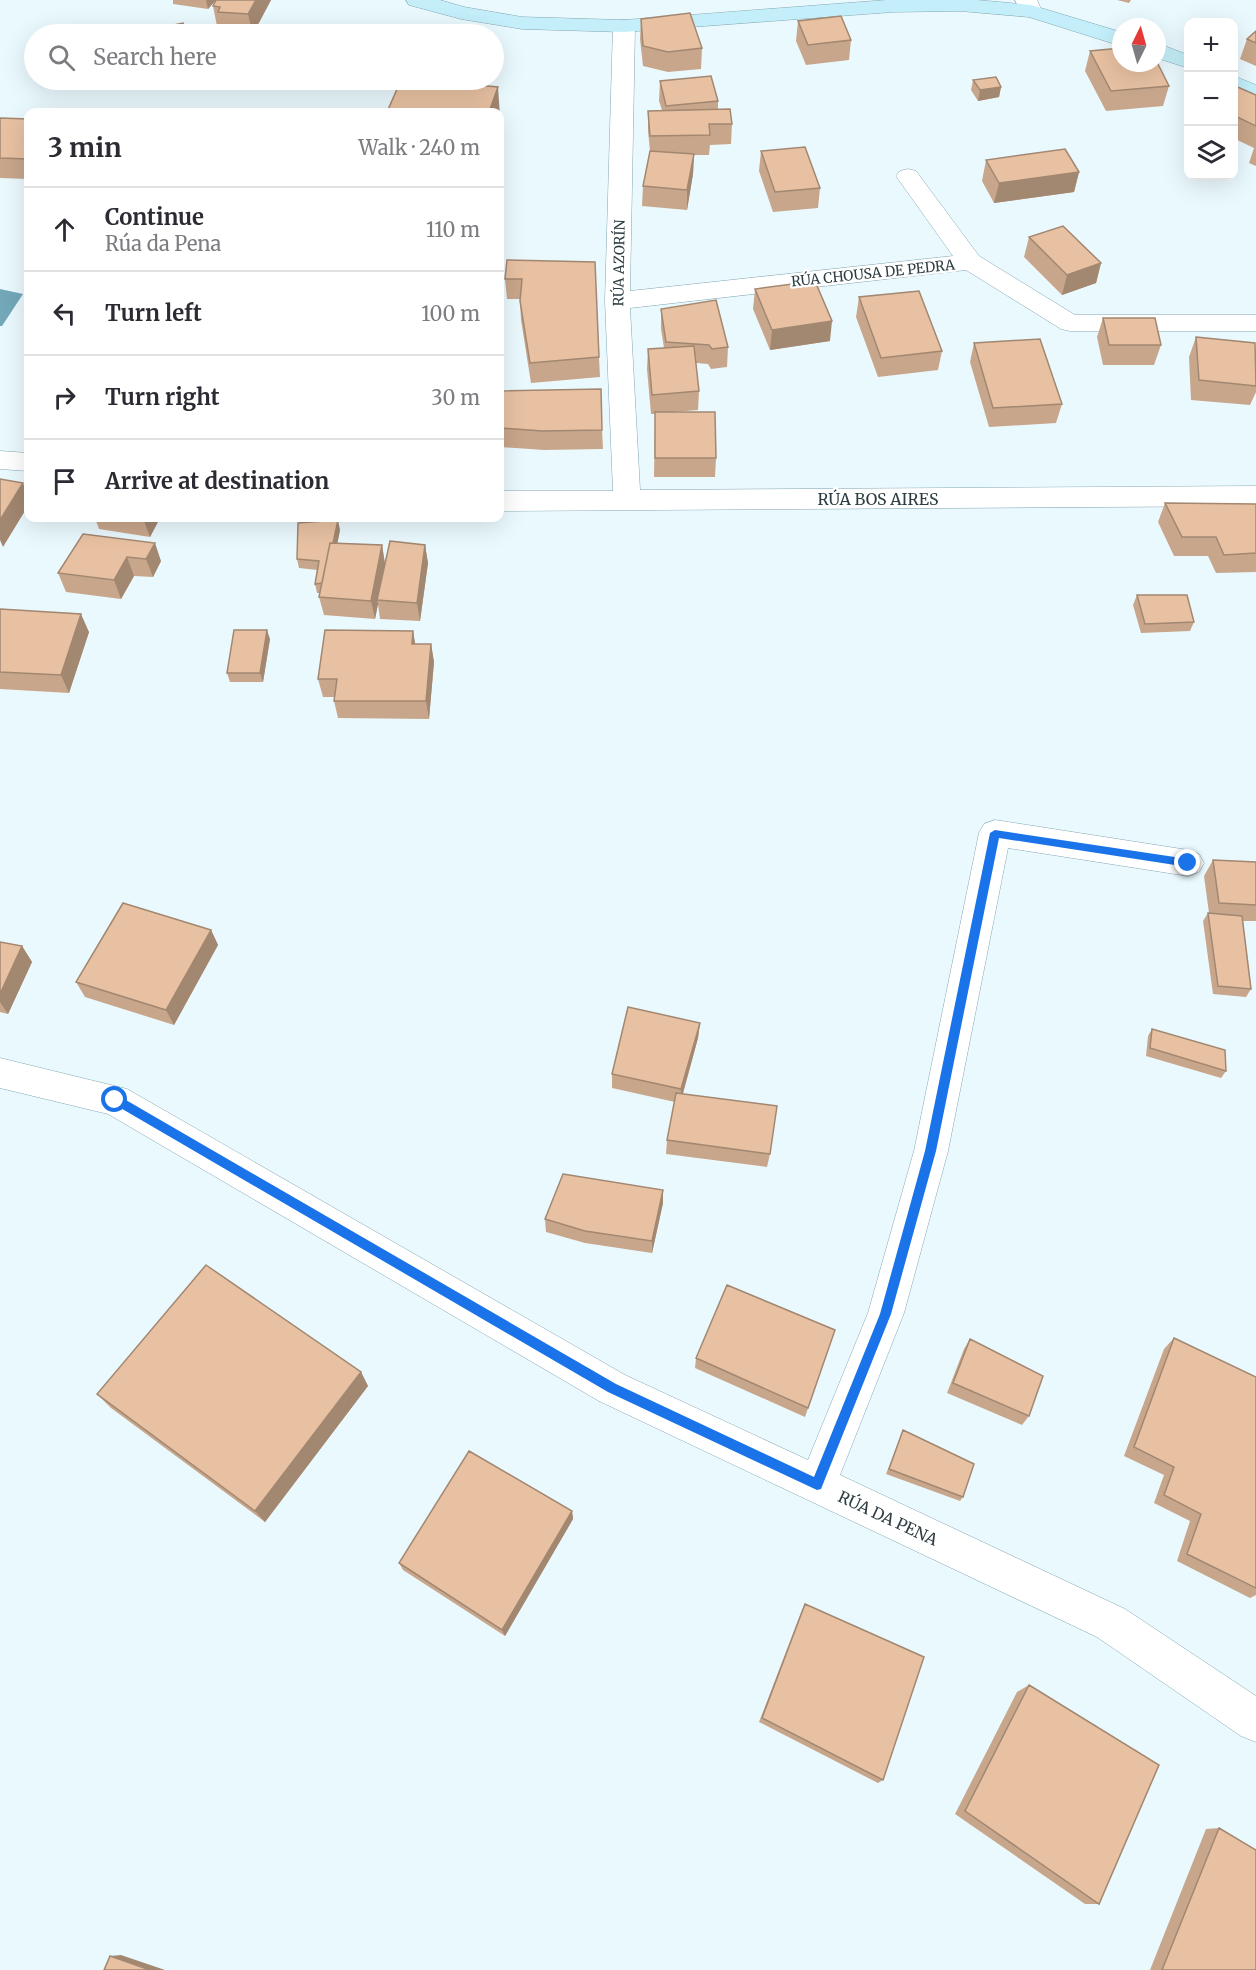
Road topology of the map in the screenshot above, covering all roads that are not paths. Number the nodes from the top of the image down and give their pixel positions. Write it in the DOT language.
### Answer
graph roads {
  1 [pos="417,0"];
  2 [pos="1028,6"];
  3 [pos="624,26"];
  4 [pos="1112,36"];
  5 [pos="1166,53"];
  6 [pos="1184,60"];
  7 [pos="1238,85"];
  8 [pos="1256,94"];
  9 [pos="908,176"];
  10 [pos="970,262"];
  11 [pos="617,301"];
  12 [pos="1256,323"];
  13 [pos="0,460"];
  14 [pos="24,462"];
  15 [pos="1256,496"];
  16 [pos="504,501"];
  17 [pos="627,501"];
  18 [pos="1188,863"];
  19 [pos="0,1073"];
  20 [pos="817,1485"];
  21 [pos="1256,1721"];
  1 -- 3 [label="street"];
  2 -- 3 [label="street"];
  2 -- 4 [label="street"];
  3 -- 11 [label="street, RÚA AZORÍN"];
  5 -- 6 [label="street"];
  7 -- 8 [label="street"];
  9 -- 10 [label="street"];
  10 -- 11 [label="street, RÚA CHOUSA DE PEDRA"];
  10 -- 12 [label="street, RÚA CHOUSA DE PEDRA"];
  11 -- 17 [label="street, RÚA AZORÍN"];
  13 -- 14 [label="street"];
  15 -- 17 [label="street, RÚA BOS AIRES"];
  16 -- 17 [label="street, RÚA BOS AIRES"];
  18 -- 20 [label="street"];
  19 -- 20 [label="street, RÚA DA PENA"];
  20 -- 21 [label="street, RÚA DA PENA"];
}
